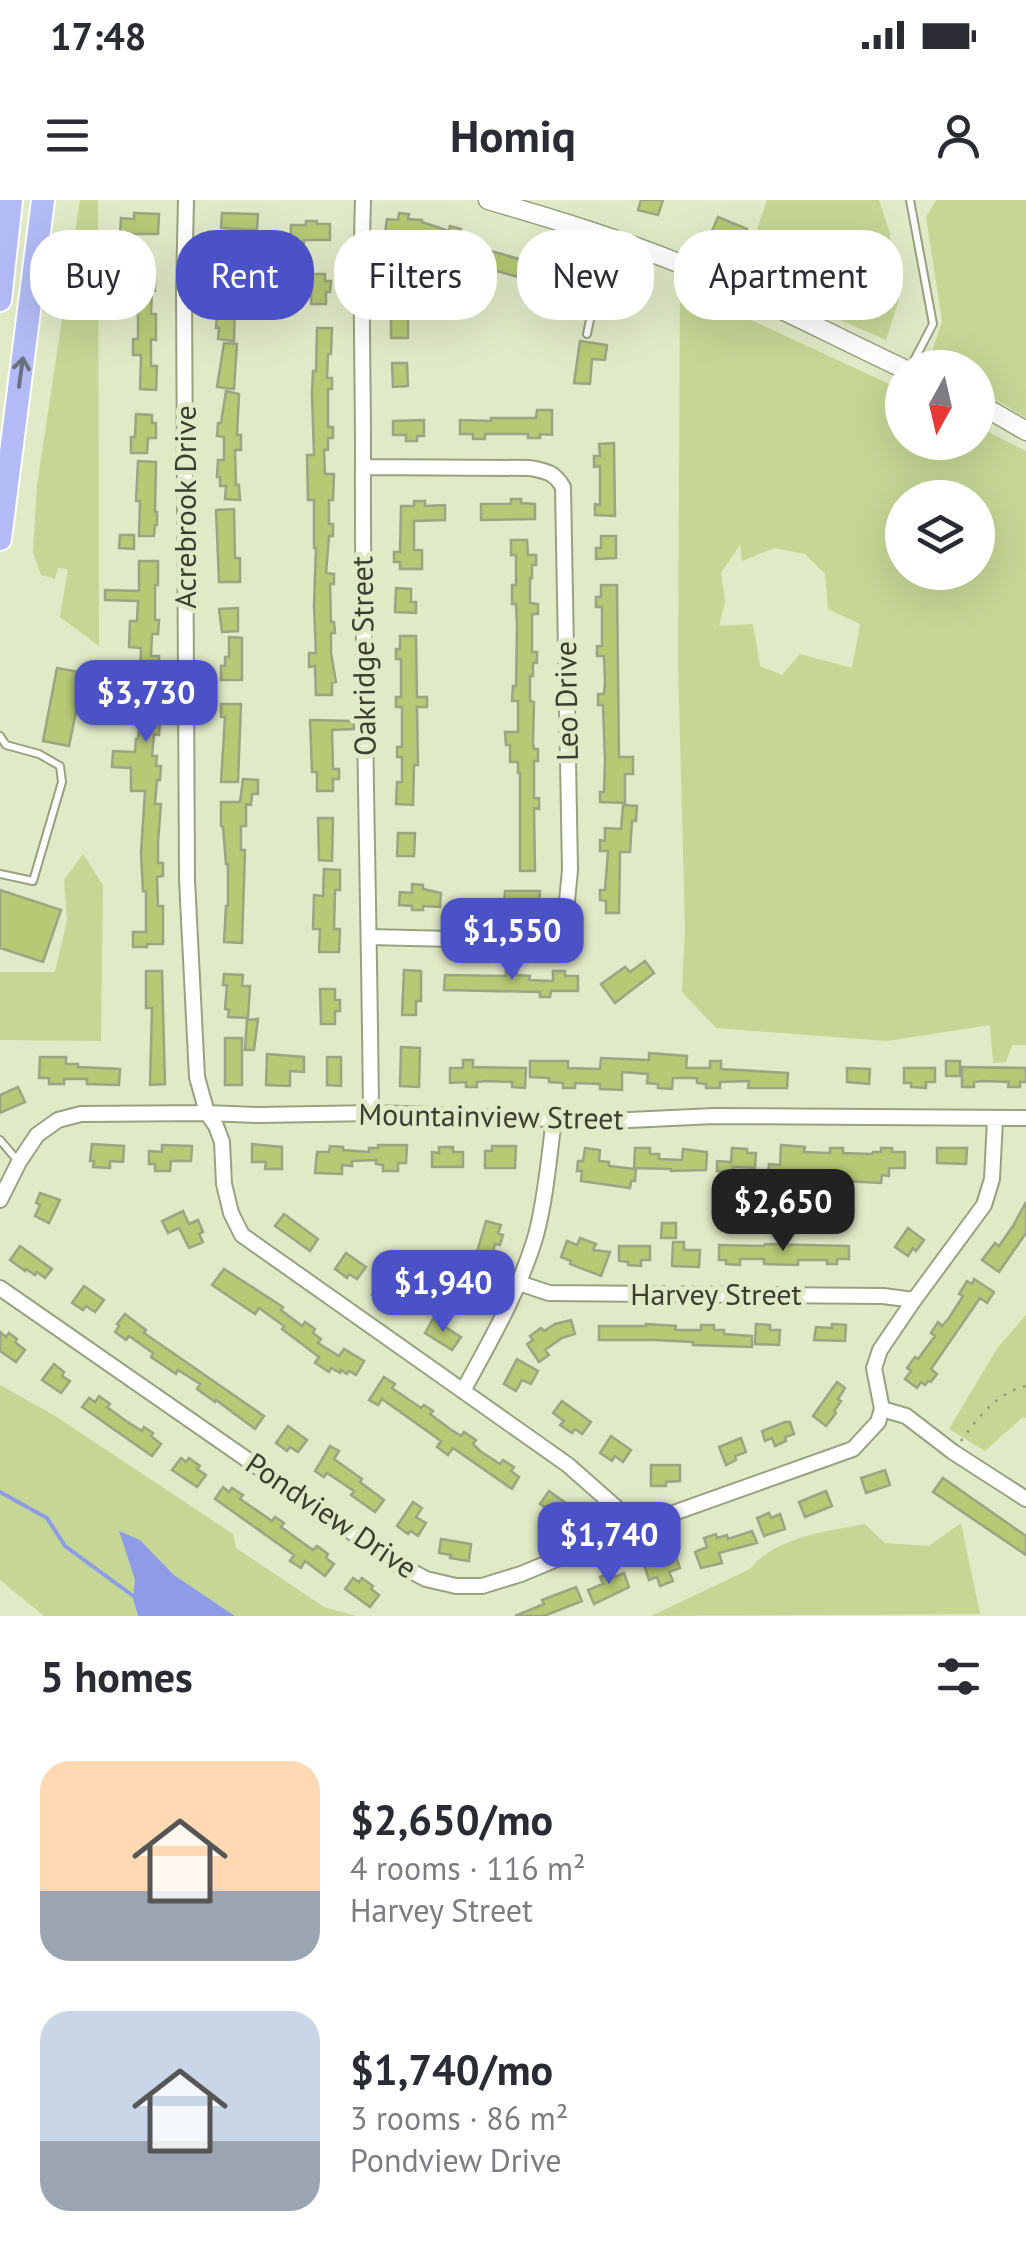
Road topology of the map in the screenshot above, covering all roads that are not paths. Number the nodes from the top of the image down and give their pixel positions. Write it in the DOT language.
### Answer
graph roads {
  1 [pos="43,200"];
  2 [pos="186,200"];
  3 [pos="364,200"];
  4 [pos="488,200"];
  5 [pos="910,200"];
  6 [pos="6,212"];
  7 [pos="583,230"];
  8 [pos="654,255"];
  9 [pos="0,300"];
  10 [pos="591,320"];
  11 [pos="588,334"];
  12 [pos="919,350"];
  13 [pos="885,360"];
  14 [pos="995,413"];
  15 [pos="1026,431"];
  16 [pos="363,467"];
  17 [pos="0,538"];
  18 [pos="0,736"];
  19 [pos="0,874"];
  20 [pos="369,937"];
  21 [pos="208,1113"];
  22 [pos="372,1113"];
  23 [pos="1026,1118"];
  24 [pos="554,1119"];
  25 [pos="995,1120"];
  26 [pos="0,1140"];
  27 [pos="19,1162"];
  28 [pos="0,1200"];
  29 [pos="520,1283"];
  30 [pos="0,1288"];
  31 [pos="914,1300"];
  32 [pos="463,1391"];
  33 [pos="882,1409"];
  34 [pos="1026,1499"];
  35 [pos="636,1526"];
  17 -- 1 [label="main road, one-way"];
  2 -- 21 [label="street, Acrebrook Drive"];
  3 -- 16 [label="street, Oakridge Street"];
  4 -- 7 [label="street"];
  5 -- 12 [label="lane"];
  6 -- 9 [label="main road"];
  8 -- 13 [label="street"];
  10 -- 11 [label="lane"];
  14 -- 15 [label="street"];
  16 -- 20 [label="street, Oakridge Street"];
  16 -- 20 [label="street, Leo Drive"];
  18 -- 19 [label="lane"];
  20 -- 22 [label="street, Oakridge Street"];
  21 -- 22 [label="street, Mountainview Street"];
  21 -- 27 [label="street, Mountainview Street"];
  21 -- 32 [label="street, Acrebrook Drive"];
  22 -- 24 [label="street, Mountainview Street"];
  23 -- 25 [label="street, Mountainview Street"];
  24 -- 25 [label="street, Mountainview Street"];
  24 -- 29 [label="street"];
  25 -- 31 [label="street"];
  26 -- 27 [label="lane"];
  27 -- 28 [label="street, Mountainview Street"];
  29 -- 31 [label="street, Harvey Street"];
  29 -- 32 [label="street"];
  30 -- 35 [label="street, Pondview Drive"];
  31 -- 33 [label="street"];
  32 -- 35 [label="street, Acrebrook Drive"];
  33 -- 34 [label="street"];
  33 -- 35 [label="street, Pondview Drive"];
}
